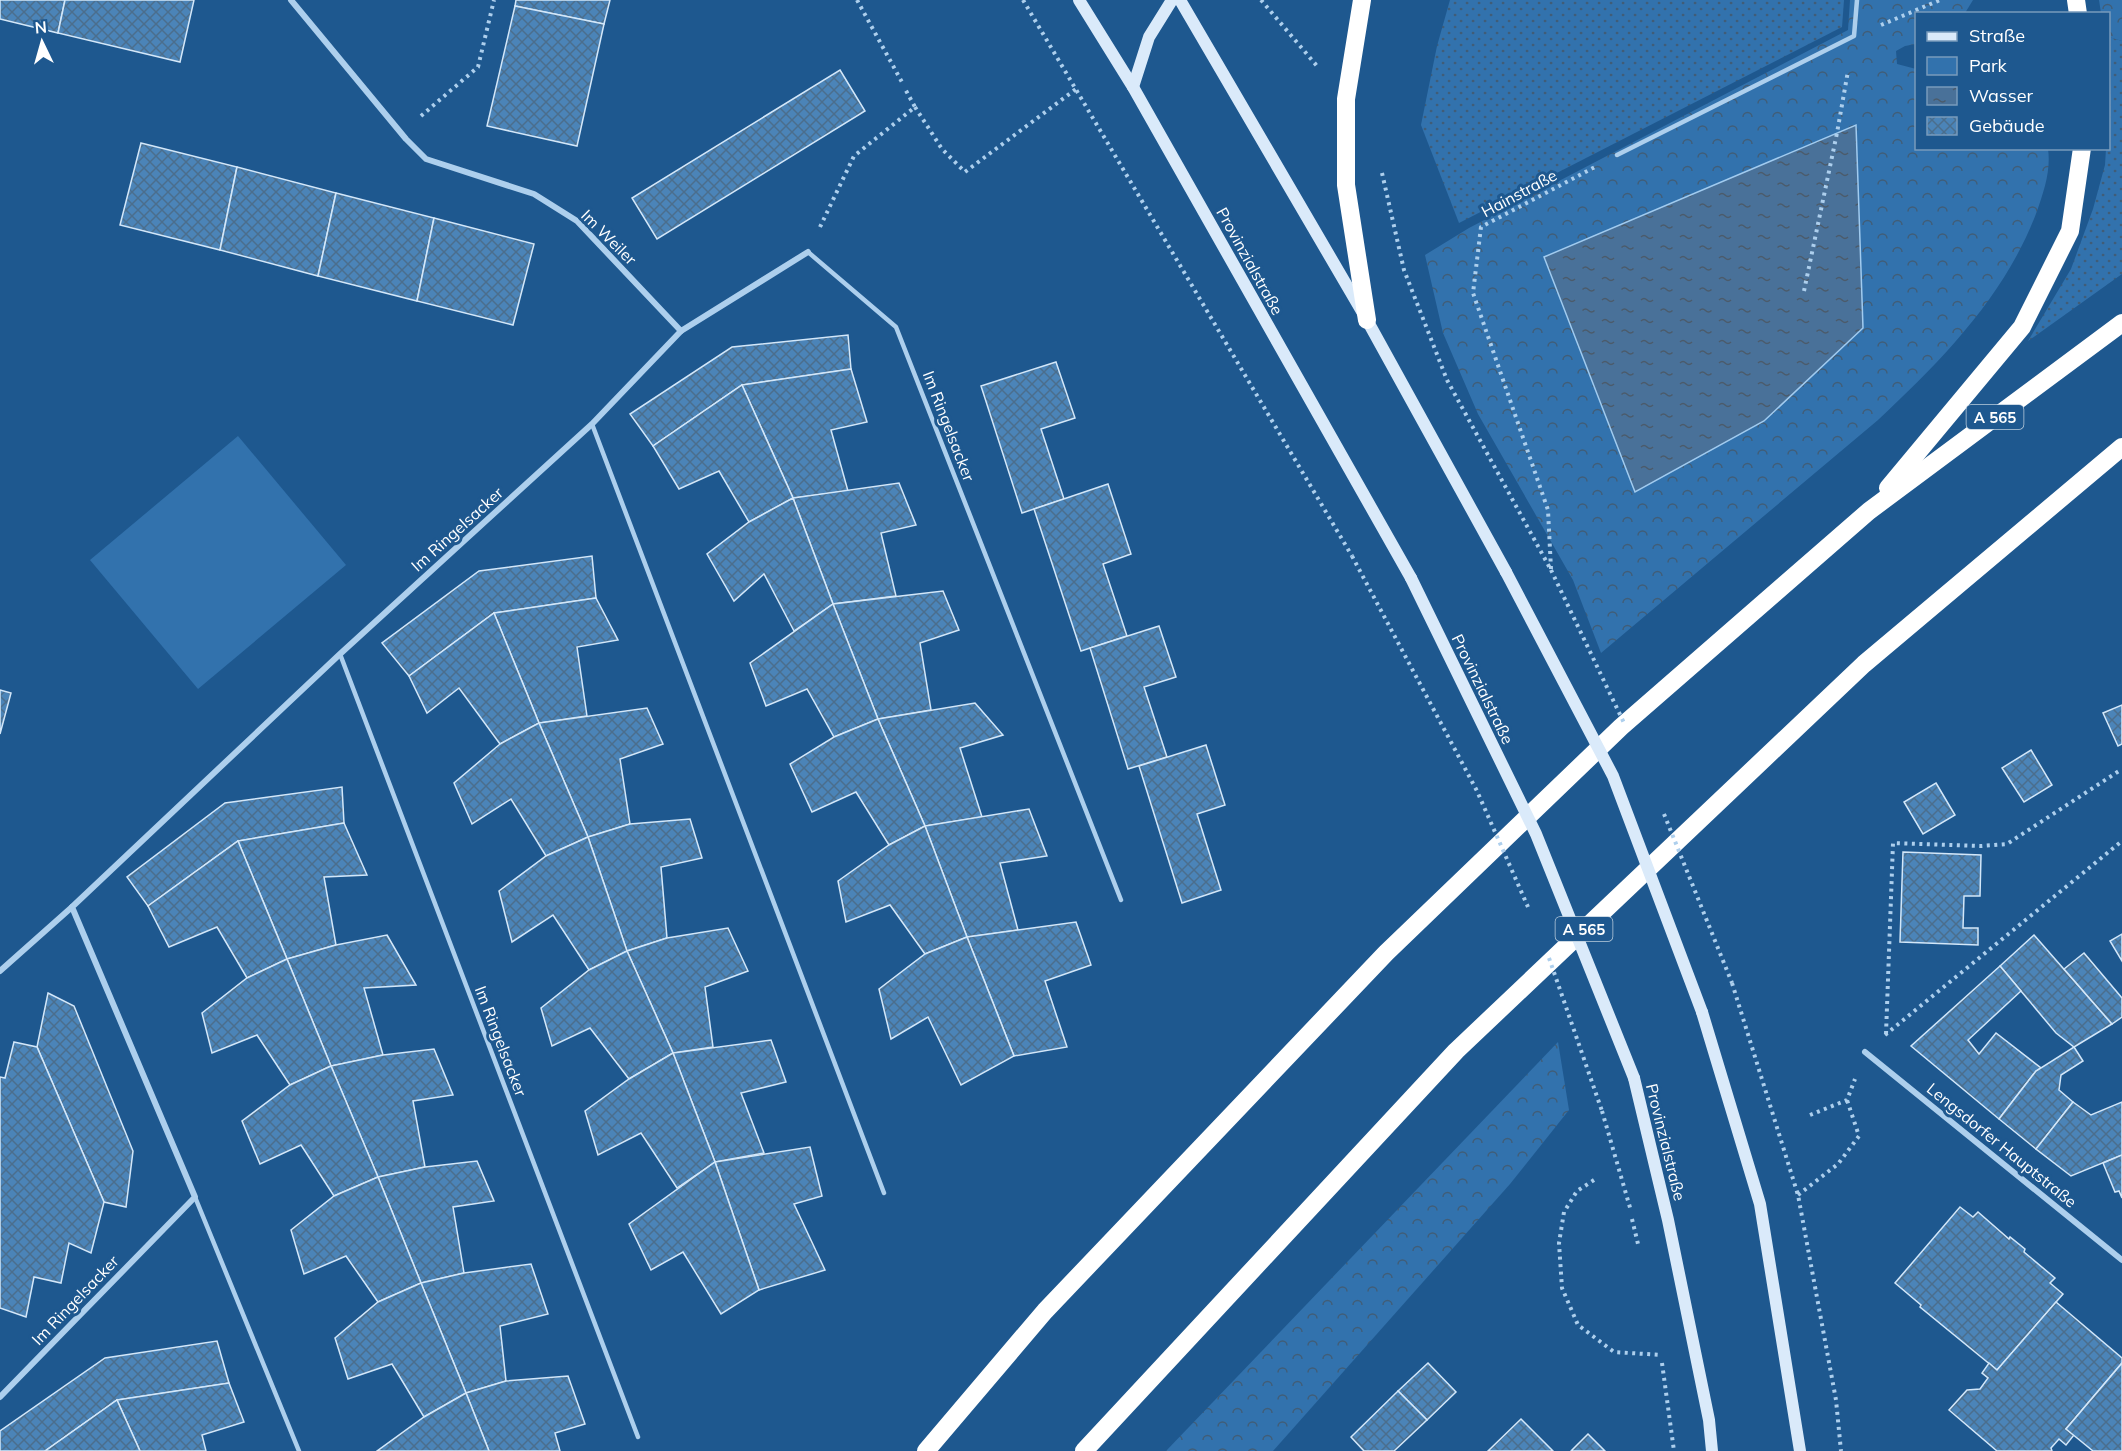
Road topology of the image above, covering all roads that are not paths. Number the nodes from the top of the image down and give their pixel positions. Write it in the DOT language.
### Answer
graph roads {
  1 [pos="291,0"];
  2 [pos="1079,0"];
  3 [pos="1172,0"];
  4 [pos="1180,0"];
  5 [pos="1362,0"];
  6 [pos="1857,0"];
  7 [pos="1133,87"];
  8 [pos="2082,150"];
  9 [pos="1617,155"];
  10 [pos="808,252"];
  11 [pos="1367,320"];
  12 [pos="2122,323"];
  13 [pos="681,331"];
  14 [pos="592,424"];
  15 [pos="2122,447"];
  16 [pos="1869,511"];
  17 [pos="340,654"];
  18 [pos="1121,900"];
  19 [pos="72,907"];
  20 [pos="0,971"];
  21 [pos="1864,1052"];
  22 [pos="884,1193"];
  23 [pos="195,1197"];
  24 [pos="2122,1260"];
  25 [pos="0,1397"];
  26 [pos="638,1437"];
  27 [pos="299,1451"];
  28 [pos="926,1451"];
  29 [pos="1084,1451"];
  30 [pos="1712,1451"];
  31 [pos="1800,1451"];
  1 -- 13 [label="street, Im Weiler"];
  2 -- 7 [label="main road, Provinzialstraße"];
  3 -- 7 [label="main road"];
  4 -- 11 [label="main road"];
  5 -- 11 [label="highway"];
  6 -- 9 [label="lane"];
  7 -- 30 [label="main road, Provinzialstraße, bridge"];
  8 -- 16 [label="highway"];
  10 -- 13 [label="street, Im Ringelsacker"];
  10 -- 18 [label="lane, Im Ringelsacker"];
  11 -- 31 [label="main road, bridge"];
  12 -- 16 [label="highway, A 565"];
  13 -- 14 [label="street, Im Ringelsacker"];
  14 -- 17 [label="street, Im Ringelsacker"];
  14 -- 22 [label="lane"];
  15 -- 29 [label="highway, A 565"];
  16 -- 28 [label="highway, A 565"];
  17 -- 19 [label="street, Im Ringelsacker"];
  17 -- 26 [label="lane, Im Ringelsacker"];
  19 -- 20 [label="street, Im Ringelsacker"];
  19 -- 23 [label="street"];
  21 -- 24 [label="street, Lengsdorfer Hauptstraße"];
  23 -- 25 [label="street, Im Ringelsacker"];
  23 -- 27 [label="lane"];
}
